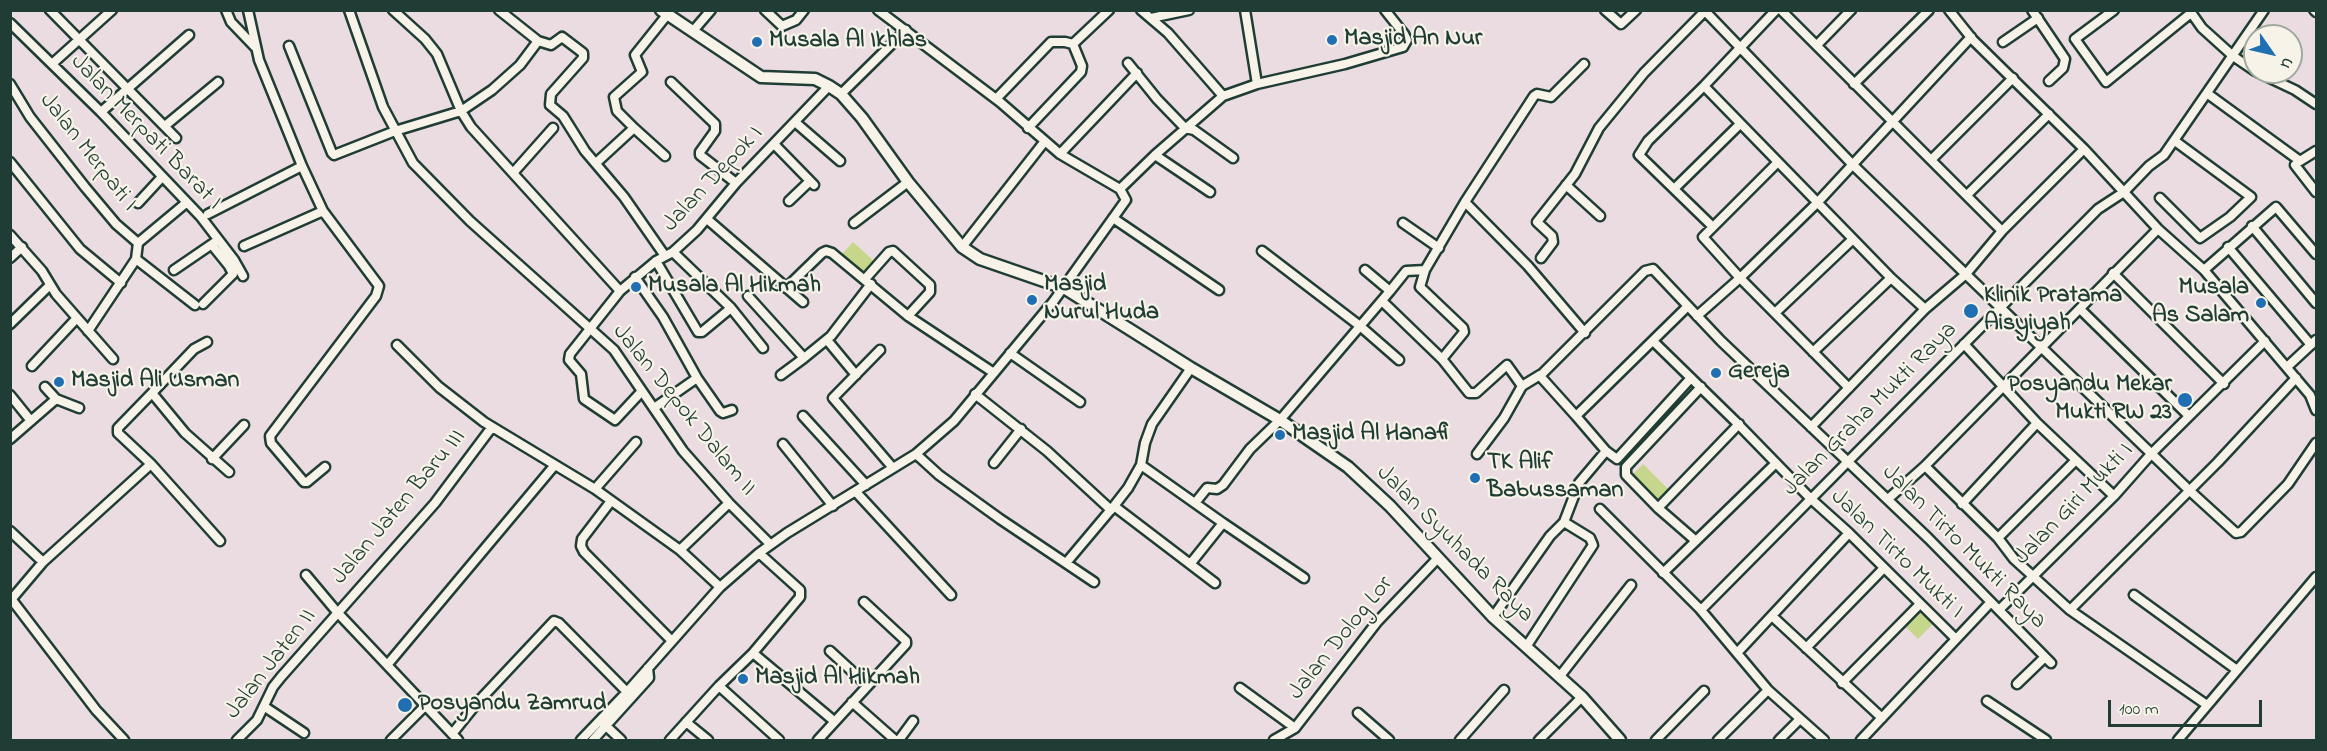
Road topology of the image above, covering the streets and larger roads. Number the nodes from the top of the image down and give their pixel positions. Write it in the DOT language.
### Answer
graph roads {
  1 [pos="50,10"];
  2 [pos="112,10"];
  3 [pos="226,10"];
  4 [pos="248,10"];
  5 [pos="350,10"];
  6 [pos="393,10"];
  7 [pos="499,10"];
  8 [pos="711,10"];
  9 [pos="765,10"];
  10 [pos="804,10"];
  11 [pos="878,10"];
  12 [pos="1109,10"];
  13 [pos="1141,10"];
  14 [pos="1189,10"];
  15 [pos="1245,10"];
  16 [pos="1385,10"];
  17 [pos="1605,10"];
  18 [pos="1636,10"];
  19 [pos="1776,10"];
  20 [pos="1781,10"];
  21 [pos="1851,10"];
  22 [pos="1929,10"];
  23 [pos="1949,10"];
  24 [pos="2114,10"];
  25 [pos="2264,10"];
  26 [pos="1705,11"];
  27 [pos="2190,12"];
  28 [pos="664,13"];
  29 [pos="2035,14"];
  30 [pos="1151,18"];
  31 [pos="10,23"];
  32 [pos="906,30"];
  33 [pos="693,31"];
  34 [pos="189,35"];
  35 [pos="1971,37"];
  36 [pos="78,39"];
  37 [pos="537,41"];
  38 [pos="2004,42"];
  39 [pos="1073,44"];
  40 [pos="1817,45"];
  41 [pos="289,46"];
  42 [pos="255,47"];
  43 [pos="1741,49"];
  44 [pos="2234,56"];
  45 [pos="2243,62"];
  46 [pos="1128,63"];
  47 [pos="52,64"];
  48 [pos="1584,64"];
  49 [pos="1137,74"];
  50 [pos="2013,78"];
  51 [pos="2049,81"];
  52 [pos="218,82"];
  53 [pos="671,82"];
  54 [pos="10,84"];
  55 [pos="1257,84"];
  56 [pos="1854,84"];
  57 [pos="2283,84"];
  58 [pos="829,86"];
  59 [pos="1704,86"];
  60 [pos="128,88"];
  61 [pos="842,94"];
  62 [pos="2208,94"];
  63 [pos="1223,96"];
  64 [pos="996,99"];
  65 [pos="2316,104"];
  66 [pos="461,111"];
  67 [pos="101,112"];
  68 [pos="2049,114"];
  69 [pos="795,122"];
  70 [pos="1893,122"];
  71 [pos="1740,124"];
  72 [pos="166,125"];
  73 [pos="553,128"];
  74 [pos="634,128"];
  75 [pos="1029,128"];
  76 [pos="1185,128"];
  77 [pos="395,131"];
  78 [pos="176,138"];
  79 [pos="1045,141"];
  80 [pos="2175,141"];
  81 [pos="774,144"];
  82 [pos="2084,149"];
  83 [pos="2316,151"];
  84 [pos="1060,154"];
  85 [pos="1155,155"];
  86 [pos="665,156"];
  87 [pos="1233,158"];
  88 [pos="840,160"];
  89 [pos="1931,160"];
  90 [pos="10,162"];
  91 [pos="596,163"];
  92 [pos="1777,163"];
  93 [pos="2295,165"];
  94 [pos="302,166"];
  95 [pos="1854,166"];
  96 [pos="513,173"];
  97 [pos="162,177"];
  98 [pos="908,182"];
  99 [pos="736,183"];
  100 [pos="1566,185"];
  101 [pos="1120,189"];
  102 [pos="1674,189"];
  103 [pos="1210,192"];
  104 [pos="2124,192"];
  105 [pos="2316,192"];
  106 [pos="1966,195"];
  107 [pos="2160,198"];
  108 [pos="789,201"];
  109 [pos="1465,202"];
  110 [pos="138,203"];
  111 [pos="186,203"];
  112 [pos="1817,203"];
  113 [pos="323,211"];
  114 [pos="208,214"];
  115 [pos="1600,216"];
  116 [pos="1113,218"];
  117 [pos="707,219"];
  118 [pos="854,223"];
  119 [pos="1403,223"];
  120 [pos="1712,226"];
  121 [pos="2252,226"];
  122 [pos="2158,229"];
  123 [pos="2002,231"];
  124 [pos="10,235"];
  125 [pos="1853,239"];
  126 [pos="215,242"];
  127 [pos="138,243"];
  128 [pos="244,246"];
  129 [pos="963,247"];
  130 [pos="2228,247"];
  131 [pos="22,248"];
  132 [pos="1438,248"];
  133 [pos="1262,251"];
  134 [pos="669,254"];
  135 [pos="2316,254"];
  136 [pos="10,258"];
  137 [pos="1541,258"];
  138 [pos="136,259"];
  139 [pos="656,261"];
  140 [pos="174,270"];
  141 [pos="1365,270"];
  142 [pos="1425,270"];
  143 [pos="2204,270"];
  144 [pos="2113,273"];
  145 [pos="1966,274"];
  146 [pos="243,276"];
  147 [pos="635,277"];
  148 [pos="1740,278"];
  149 [pos="1891,278"];
  150 [pos="868,282"];
  151 [pos="121,283"];
  152 [pos="50,285"];
  153 [pos="786,288"];
  154 [pos="1064,288"];
  155 [pos="1219,290"];
  156 [pos="620,291"];
  157 [pos="1390,291"];
  158 [pos="748,296"];
  159 [pos="1382,301"];
  160 [pos="803,302"];
  161 [pos="2316,303"];
  162 [pos="1688,306"];
  163 [pos="2000,308"];
  164 [pos="731,309"];
  165 [pos="1925,309"];
  166 [pos="2080,309"];
  167 [pos="1775,313"];
  168 [pos="908,316"];
  169 [pos="1697,316"];
  170 [pos="77,318"];
  171 [pos="10,324"];
  172 [pos="1360,326"];
  173 [pos="590,329"];
  174 [pos="88,331"];
  175 [pos="1585,333"];
  176 [pos="827,340"];
  177 [pos="1653,341"];
  178 [pos="2265,341"];
  179 [pos="207,342"];
  180 [pos="2314,343"];
  181 [pos="1964,344"];
  182 [pos="397,345"];
  183 [pos="2042,347"];
  184 [pos="763,348"];
  185 [pos="880,350"];
  186 [pos="1814,352"];
  187 [pos="1010,353"];
  188 [pos="804,358"];
  189 [pos="113,359"];
  190 [pos="1442,359"];
  191 [pos="1399,360"];
  192 [pos="32,366"];
  193 [pos="2287,367"];
  194 [pos="1191,368"];
  195 [pos="994,373"];
  196 [pos="781,375"];
  197 [pos="856,375"];
  198 [pos="1540,375"];
  199 [pos="698,378"];
  200 [pos="1691,378"];
  201 [pos="2296,378"];
  202 [pos="2224,384"];
  203 [pos="1522,386"];
  204 [pos="2003,386"];
  205 [pos="45,387"];
  206 [pos="1701,387"];
  207 [pos="1849,388"];
  208 [pos="642,391"];
  209 [pos="2313,392"];
  210 [pos="152,393"];
  211 [pos="975,394"];
  212 [pos="10,395"];
  213 [pos="56,399"];
  214 [pos="1080,402"];
  215 [pos="79,408"];
  216 [pos="654,408"];
  217 [pos="732,410"];
  218 [pos="2316,410"];
  219 [pos="803,416"];
  220 [pos="1576,416"];
  221 [pos="2189,416"];
  222 [pos="1280,420"];
  223 [pos="31,421"];
  224 [pos="2037,423"];
  225 [pos="244,424"];
  226 [pos="1738,424"];
  227 [pos="1811,427"];
  228 [pos="492,428"];
  229 [pos="1021,429"];
  230 [pos="10,439"];
  231 [pos="636,442"];
  232 [pos="2316,443"];
  233 [pos="783,444"];
  234 [pos="1606,451"];
  235 [pos="2152,453"];
  236 [pos="916,454"];
  237 [pos="1477,454"];
  238 [pos="212,459"];
  239 [pos="2076,460"];
  240 [pos="1847,461"];
  241 [pos="993,463"];
  242 [pos="1776,463"];
  243 [pos="151,464"];
  244 [pos="1141,465"];
  245 [pos="554,466"];
  246 [pos="1925,466"];
  247 [pos="325,467"];
  248 [pos="893,468"];
  249 [pos="229,472"];
  250 [pos="866,485"];
  251 [pos="595,489"];
  252 [pos="2190,490"];
  253 [pos="856,492"];
  254 [pos="2114,496"];
  255 [pos="1810,498"];
  256 [pos="1888,500"];
  257 [pos="611,501"];
  258 [pos="729,503"];
  259 [pos="1195,503"];
  260 [pos="1962,504"];
  261 [pos="833,506"];
  262 [pos="1113,508"];
  263 [pos="1658,508"];
  264 [pos="1600,509"];
  265 [pos="1564,522"];
  266 [pos="1223,523"];
  267 [pos="10,531"];
  268 [pos="1849,533"];
  269 [pos="1998,538"];
  270 [pos="220,541"];
  271 [pos="1696,541"];
  272 [pos="770,544"];
  273 [pos="680,550"];
  274 [pos="759,553"];
  275 [pos="1438,558"];
  276 [pos="43,562"];
  277 [pos="1066,563"];
  278 [pos="1191,563"];
  279 [pos="1883,569"];
  280 [pos="1664,573"];
  281 [pos="306,575"];
  282 [pos="2035,575"];
  283 [pos="2316,577"];
  284 [pos="1304,578"];
  285 [pos="1094,582"];
  286 [pos="1215,583"];
  287 [pos="1631,585"];
  288 [pos="720,587"];
  289 [pos="951,595"];
  290 [pos="2134,595"];
  291 [pos="11,600"];
  292 [pos="864,602"];
  293 [pos="1991,602"];
  294 [pos="1919,605"];
  295 [pos="1701,610"];
  296 [pos="1999,610"];
  297 [pos="2070,610"];
  298 [pos="337,612"];
  299 [pos="1772,616"];
  300 [pos="1493,617"];
  301 [pos="1956,639"];
  302 [pos="672,641"];
  303 [pos="1526,647"];
  304 [pos="1806,648"];
  305 [pos="830,651"];
  306 [pos="753,653"];
  307 [pos="1737,653"];
  308 [pos="388,664"];
  309 [pos="648,668"];
  310 [pos="2237,670"];
  311 [pos="1560,676"];
  312 [pos="1842,683"];
  313 [pos="2017,684"];
  314 [pos="867,685"];
  315 [pos="719,686"];
  316 [pos="1240,688"];
  317 [pos="1504,690"];
  318 [pos="1768,690"];
  319 [pos="1704,691"];
  320 [pos="627,692"];
  321 [pos="1582,697"];
  322 [pos="1987,700"];
  323 [pos="852,702"];
  324 [pos="2207,705"];
  325 [pos="265,706"];
  326 [pos="424,707"];
  327 [pos="1358,713"];
  328 [pos="1882,718"];
  329 [pos="1800,719"];
  330 [pos="834,721"];
  331 [pos="913,721"];
  332 [pos="686,722"];
  333 [pos="603,724"];
  334 [pos="1294,729"];
  335 [pos="304,733"];
  336 [pos="455,737"];
  337 [pos="124,741"];
  338 [pos="237,741"];
  339 [pos="391,741"];
  340 [pos="581,741"];
  341 [pos="593,741"];
  342 [pos="621,741"];
  343 [pos="670,741"];
  344 [pos="708,741"];
  345 [pos="779,741"];
  346 [pos="818,741"];
  347 [pos="897,741"];
  348 [pos="1274,741"];
  349 [pos="1389,741"];
  350 [pos="1460,741"];
  351 [pos="1539,741"];
  352 [pos="1620,741"];
  353 [pos="1656,741"];
  354 [pos="1718,741"];
  355 [pos="1779,741"];
  356 [pos="1824,741"];
  357 [pos="1861,741"];
  358 [pos="2046,741"];
  359 [pos="2178,741"];
  1 -- 36 [label="street"];
  2 -- 36 [label="street"];
  3 -- 42 [label="street"];
  4 -- 42 [label="street"];
  5 -- 77 [label="street, Jalan Depok Dalam II"];
  6 -- 66 [label="street"];
  7 -- 37 [label="street"];
  8 -- 33 [label="street"];
  9 -- 10 [label="street"];
  11 -- 32 [label="street"];
  12 -- 39 [label="street"];
  13 -- 30 [label="street"];
  14 -- 30 [label="street"];
  15 -- 55 [label="street"];
  16 -- 55 [label="street"];
  17 -- 18 [label="street"];
  19 -- 43 [label="street"];
  20 -- 40 [label="street"];
  21 -- 40 [label="street"];
  22 -- 56 [label="street"];
  23 -- 35 [label="street"];
  24 -- 27 [label="street"];
  25 -- 44 [label="street, Jalan Graha Mukti Raya"];
  26 -- 43 [label="street"];
  26 -- 100 [label="street"];
  27 -- 44 [label="street"];
  28 -- 33 [label="street, Jalan Syuhada Raya"];
  28 -- 74 [label="street"];
  29 -- 38 [label="street"];
  29 -- 51 [label="street"];
  30 -- 63 [label="street"];
  31 -- 47 [label="street, Jalan Merpati Barat I"];
  32 -- 61 [label="street"];
  32 -- 64 [label="street"];
  33 -- 58 [label="street, Jalan Syuhada Raya"];
  34 -- 60 [label="street"];
  35 -- 50 [label="street"];
  35 -- 70 [label="street"];
  36 -- 47 [label="street"];
  36 -- 60 [label="street"];
  37 -- 66 [label="street"];
  37 -- 91 [label="street"];
  39 -- 64 [label="street"];
  39 -- 75 [label="street"];
  40 -- 56 [label="street"];
  41 -- 77 [label="street"];
  42 -- 94 [label="street"];
  43 -- 59 [label="street"];
  43 -- 95 [label="street"];
  44 -- 45 [label="street"];
  44 -- 62 [label="street, Jalan Graha Mukti Raya"];
  46 -- 49 [label="street"];
  47 -- 67 [label="street, Jalan Merpati Barat I"];
  48 -- 109 [label="street"];
  49 -- 76 [label="street"];
  49 -- 84 [label="street"];
  50 -- 68 [label="street"];
  50 -- 89 [label="street"];
  52 -- 72 [label="street"];
  53 -- 99 [label="street"];
  54 -- 127 [label="street, Jalan Merpati I"];
  55 -- 63 [label="street"];
  56 -- 70 [label="street"];
  57 -- 65 [label="street"];
  58 -- 61 [label="street, Jalan Syuhada Raya"];
  58 -- 69 [label="street, Jalan Depok I"];
  59 -- 71 [label="street"];
  59 -- 102 [label="street"];
  60 -- 67 [label="street"];
  60 -- 72 [label="street"];
  61 -- 98 [label="street, Jalan Syuhada Raya"];
  62 -- 80 [label="street, Jalan Graha Mukti Raya"];
  62 -- 83 [label="street"];
  63 -- 76 [label="street"];
  64 -- 75 [label="street"];
  66 -- 77 [label="street"];
  66 -- 96 [label="street"];
  67 -- 97 [label="street, Jalan Merpati Barat I"];
  68 -- 82 [label="street"];
  68 -- 106 [label="street"];
  69 -- 81 [label="street, Jalan Depok I"];
  69 -- 88 [label="street"];
  70 -- 89 [label="street"];
  70 -- 95 [label="street"];
  71 -- 92 [label="street"];
  71 -- 102 [label="street"];
  72 -- 78 [label="street"];
  73 -- 96 [label="street"];
  74 -- 86 [label="street"];
  74 -- 91 [label="street"];
  75 -- 79 [label="street"];
  76 -- 85 [label="street"];
  76 -- 87 [label="street"];
  77 -- 173 [label="street, Jalan Depok Dalam II"];
  79 -- 84 [label="street"];
  79 -- 129 [label="street"];
  80 -- 104 [label="street, Jalan Graha Mukti Raya"];
  80 -- 107 [label="street"];
  81 -- 99 [label="street, Jalan Depok I"];
  81 -- 108 [label="street"];
  82 -- 104 [label="street"];
  82 -- 123 [label="street"];
  84 -- 101 [label="street"];
  85 -- 101 [label="street"];
  85 -- 103 [label="street"];
  89 -- 106 [label="street"];
  90 -- 151 [label="street"];
  91 -- 134 [label="street"];
  92 -- 112 [label="street"];
  92 -- 120 [label="street"];
  93 -- 105 [label="street"];
  94 -- 113 [label="street"];
  94 -- 114 [label="street"];
  95 -- 112 [label="street"];
  95 -- 145 [label="street"];
  96 -- 156 [label="street"];
  97 -- 110 [label="street"];
  97 -- 111 [label="street, Jalan Merpati Barat I"];
  98 -- 118 [label="street"];
  98 -- 129 [label="street, Jalan Syuhada Raya"];
  99 -- 117 [label="street, Jalan Depok I"];
  100 -- 115 [label="street"];
  100 -- 137 [label="street"];
  101 -- 116 [label="street"];
  102 -- 120 [label="street"];
  104 -- 122 [label="street"];
  104 -- 163 [label="street, Jalan Graha Mukti Raya"];
  106 -- 123 [label="street"];
  109 -- 132 [label="street"];
  109 -- 175 [label="street"];
  111 -- 126 [label="street, Jalan Merpati Barat I"];
  111 -- 127 [label="street"];
  112 -- 125 [label="street"];
  112 -- 148 [label="street"];
  113 -- 128 [label="street"];
  113 -- 247 [label="street"];
  116 -- 154 [label="street"];
  116 -- 155 [label="street"];
  117 -- 134 [label="street, Jalan Depok I"];
  117 -- 153 [label="street"];
  119 -- 132 [label="street"];
  120 -- 148 [label="street"];
  121 -- 130 [label="street"];
  121 -- 135 [label="street"];
  121 -- 161 [label="street"];
  122 -- 143 [label="street"];
  122 -- 144 [label="street"];
  123 -- 145 [label="street"];
  124 -- 131 [label="street"];
  125 -- 149 [label="street"];
  125 -- 167 [label="street"];
  126 -- 138 [label="street"];
  126 -- 140 [label="street"];
  126 -- 146 [label="street, Jalan Merpati Barat I"];
  127 -- 138 [label="street"];
  129 -- 154 [label="street, Jalan Syuhada Raya"];
  130 -- 143 [label="street"];
  130 -- 180 [label="street"];
  131 -- 136 [label="street"];
  131 -- 152 [label="street"];
  132 -- 142 [label="street"];
  133 -- 172 [label="street"];
  134 -- 139 [label="street, Jalan Depok I"];
  134 -- 164 [label="street"];
  138 -- 151 [label="street"];
  139 -- 147 [label="street, Jalan Depok I"];
  139 -- 164 [label="street"];
  141 -- 157 [label="street"];
  142 -- 157 [label="street"];
  142 -- 190 [label="street"];
  143 -- 178 [label="street"];
  144 -- 166 [label="street"];
  144 -- 202 [label="street"];
  145 -- 163 [label="street"];
  145 -- 165 [label="street"];
  147 -- 156 [label="street, Jalan Depok I"];
  147 -- 199 [label="street"];
  148 -- 167 [label="street"];
  148 -- 169 [label="street"];
  149 -- 165 [label="street"];
  149 -- 186 [label="street"];
  150 -- 153 [label="street"];
  150 -- 168 [label="street"];
  150 -- 168 [label="street"];
  150 -- 176 [label="street"];
  151 -- 174 [label="street"];
  152 -- 170 [label="street"];
  152 -- 171 [label="street"];
  153 -- 160 [label="street"];
  154 -- 187 [label="street"];
  154 -- 194 [label="street, Jalan Syuhada Raya"];
  156 -- 173 [label="street, Jalan Depok I"];
  157 -- 159 [label="street"];
  158 -- 188 [label="street"];
  159 -- 172 [label="street"];
  159 -- 190 [label="street"];
  162 -- 169 [label="street, Jalan Tirto Mukti Raya"];
  162 -- 175 [label="street, Jalan Tirto Mukti Raya"];
  162 -- 177 [label="street"];
  163 -- 181 [label="street, Jalan Graha Mukti Raya"];
  163 -- 183 [label="street"];
  164 -- 184 [label="street"];
  165 -- 207 [label="street"];
  166 -- 183 [label="street"];
  166 -- 221 [label="street"];
  167 -- 186 [label="street"];
  168 -- 195 [label="street"];
  169 -- 227 [label="street, Jalan Tirto Mukti Raya"];
  170 -- 174 [label="street"];
  170 -- 192 [label="street"];
  172 -- 191 [label="street"];
  172 -- 222 [label="street"];
  173 -- 208 [label="street, Jalan Depok Dalam II"];
  173 -- 208 [label="street, Jalan Depok I"];
  174 -- 189 [label="street"];
  175 -- 198 [label="street"];
  176 -- 188 [label="street"];
  176 -- 197 [label="street"];
  177 -- 200 [label="street, Jalan Tirto Mukti I"];
  177 -- 220 [label="street"];
  178 -- 193 [label="street"];
  178 -- 202 [label="street, Jalan Giri Mukti I"];
  179 -- 210 [label="street"];
  180 -- 193 [label="street"];
  181 -- 204 [label="street"];
  181 -- 240 [label="street, Jalan Graha Mukti Raya"];
  182 -- 228 [label="street"];
  183 -- 204 [label="street"];
  183 -- 235 [label="street"];
  185 -- 197 [label="street"];
  186 -- 207 [label="street"];
  187 -- 195 [label="street"];
  187 -- 214 [label="street"];
  188 -- 196 [label="street"];
  190 -- 203 [label="street"];
  193 -- 201 [label="street"];
  194 -- 222 [label="street, Jalan Syuhada Raya"];
  194 -- 244 [label="street"];
  195 -- 211 [label="street"];
  197 -- 248 [label="street"];
  198 -- 203 [label="street"];
  198 -- 220 [label="street"];
  199 -- 216 [label="street"];
  199 -- 217 [label="street"];
  200 -- 206 [label="street, Jalan Tirto Mukti I"];
  200 -- 234 [label="street"];
  201 -- 209 [label="street"];
  201 -- 252 [label="street"];
  202 -- 221 [label="street, Jalan Giri Mukti I"];
  203 -- 237 [label="street"];
  204 -- 224 [label="street"];
  204 -- 246 [label="street"];
  205 -- 213 [label="street"];
  206 -- 226 [label="street, Jalan Tirto Mukti I"];
  206 -- 263 [label="street"];
  207 -- 227 [label="street"];
  208 -- 216 [label="street, Jalan Depok Dalam II"];
  209 -- 218 [label="street"];
  210 -- 238 [label="street"];
  210 -- 243 [label="street"];
  211 -- 229 [label="street"];
  211 -- 236 [label="street"];
  212 -- 223 [label="street"];
  213 -- 215 [label="street"];
  213 -- 223 [label="street"];
  216 -- 258 [label="street, Jalan Depok Dalam II"];
  219 -- 250 [label="street"];
  220 -- 234 [label="street"];
  221 -- 235 [label="street, Jalan Giri Mukti I"];
  222 -- 259 [label="street"];
  222 -- 275 [label="street, Jalan Syuhada Raya"];
  223 -- 230 [label="street"];
  224 -- 239 [label="street"];
  224 -- 260 [label="street"];
  225 -- 238 [label="street"];
  226 -- 242 [label="street, Jalan Tirto Mukti I"];
  226 -- 263 [label="street"];
  227 -- 240 [label="street, Jalan Tirto Mukti Raya"];
  228 -- 245 [label="street"];
  228 -- 298 [label="street, Jalan Jaten Baru III"];
  229 -- 241 [label="street"];
  229 -- 262 [label="street"];
  231 -- 251 [label="street"];
  232 -- 252 [label="street"];
  233 -- 261 [label="street"];
  234 -- 265 [label="street"];
  235 -- 252 [label="street"];
  235 -- 254 [label="street, Jalan Giri Mukti I"];
  236 -- 248 [label="street"];
  236 -- 277 [label="street"];
  238 -- 249 [label="street"];
  239 -- 254 [label="street"];
  239 -- 269 [label="street"];
  240 -- 255 [label="street, Jalan Graha Mukti Raya"];
  240 -- 256 [label="street, Jalan Tirto Mukti Raya"];
  242 -- 255 [label="street, Jalan Tirto Mukti I"];
  242 -- 271 [label="street"];
  243 -- 270 [label="street"];
  243 -- 276 [label="street"];
  244 -- 259 [label="street"];
  244 -- 262 [label="street"];
  245 -- 251 [label="street"];
  245 -- 308 [label="street"];
  246 -- 256 [label="street"];
  246 -- 260 [label="street"];
  248 -- 250 [label="street"];
  250 -- 253 [label="street"];
  251 -- 257 [label="street"];
  252 -- 297 [label="street"];
  253 -- 261 [label="street"];
  253 -- 289 [label="street"];
  254 -- 282 [label="street, Jalan Giri Mukti I"];
  255 -- 268 [label="street, Jalan Tirto Mukti I"];
  255 -- 295 [label="street, Jalan Graha Mukti Raya"];
  256 -- 293 [label="street, Jalan Tirto Mukti Raya"];
  257 -- 273 [label="street"];
  257 -- 302 [label="street"];
  258 -- 272 [label="street, Jalan Depok Dalam II"];
  258 -- 273 [label="street"];
  259 -- 266 [label="street"];
  260 -- 269 [label="street"];
  261 -- 272 [label="street"];
  262 -- 277 [label="street"];
  262 -- 278 [label="street"];
  263 -- 271 [label="street"];
  264 -- 280 [label="street"];
  265 -- 300 [label="street"];
  265 -- 303 [label="street"];
  266 -- 278 [label="street"];
  266 -- 284 [label="street"];
  267 -- 276 [label="street"];
  268 -- 279 [label="street, Jalan Tirto Mukti I"];
  268 -- 299 [label="street"];
  269 -- 282 [label="street"];
  271 -- 280 [label="street"];
  272 -- 274 [label="street"];
  273 -- 288 [label="street"];
  274 -- 288 [label="street"];
  274 -- 306 [label="street"];
  275 -- 300 [label="street, Jalan Syuhada Raya"];
  275 -- 334 [label="street, Jalan Dolog Lor"];
  276 -- 291 [label="street"];
  277 -- 285 [label="street"];
  278 -- 286 [label="street"];
  279 -- 294 [label="street, Jalan Tirto Mukti I"];
  279 -- 304 [label="street"];
  280 -- 295 [label="street"];
  281 -- 298 [label="street"];
  282 -- 296 [label="street, Jalan Giri Mukti I"];
  282 -- 297 [label="street"];
  283 -- 310 [label="street"];
  287 -- 311 [label="street"];
  288 -- 302 [label="street"];
  290 -- 310 [label="street"];
  291 -- 337 [label="street"];
  292 -- 314 [label="street"];
  293 -- 296 [label="street, Jalan Tirto Mukti Raya"];
  293 -- 301 [label="street"];
  294 -- 301 [label="street, Jalan Tirto Mukti I"];
  294 -- 312 [label="street"];
  295 -- 307 [label="street"];
  296 -- 313 [label="street, Jalan Tirto Mukti Raya"];
  297 -- 324 [label="street"];
  298 -- 308 [label="street"];
  298 -- 325 [label="street, Jalan Jaten II"];
  299 -- 304 [label="street"];
  299 -- 307 [label="street"];
  300 -- 303 [label="street, Jalan Syuhada Raya"];
  301 -- 328 [label="street"];
  302 -- 309 [label="street"];
  303 -- 311 [label="street, Jalan Syuhada Raya"];
  304 -- 312 [label="street"];
  305 -- 314 [label="street"];
  306 -- 315 [label="street"];
  306 -- 330 [label="street"];
  307 -- 318 [label="street"];
  308 -- 326 [label="street"];
  309 -- 320 [label="street"];
  309 -- 333 [label="street"];
  310 -- 324 [label="street"];
  311 -- 321 [label="street, Jalan Syuhada Raya"];
  312 -- 328 [label="street"];
  314 -- 323 [label="street"];
  315 -- 332 [label="street"];
  315 -- 345 [label="street"];
  316 -- 334 [label="street"];
  317 -- 350 [label="street"];
  318 -- 329 [label="street"];
  318 -- 354 [label="street"];
  319 -- 353 [label="street"];
  320 -- 333 [label="street"];
  320 -- 336 [label="street"];
  321 -- 351 [label="street"];
  321 -- 352 [label="street, Jalan Syuhada Raya"];
  322 -- 358 [label="street"];
  323 -- 330 [label="street"];
  323 -- 347 [label="street"];
  324 -- 359 [label="street"];
  325 -- 335 [label="street"];
  325 -- 338 [label="street, Jalan Jaten II"];
  326 -- 336 [label="street"];
  326 -- 339 [label="street"];
  327 -- 349 [label="street"];
  328 -- 357 [label="street"];
  329 -- 355 [label="street"];
  329 -- 356 [label="street"];
  330 -- 346 [label="street"];
  331 -- 347 [label="street"];
  332 -- 343 [label="street"];
  332 -- 344 [label="street"];
  333 -- 340 [label="street"];
  333 -- 341 [label="street"];
  333 -- 342 [label="street"];
  334 -- 348 [label="street, Jalan Dolog Lor"];
}
